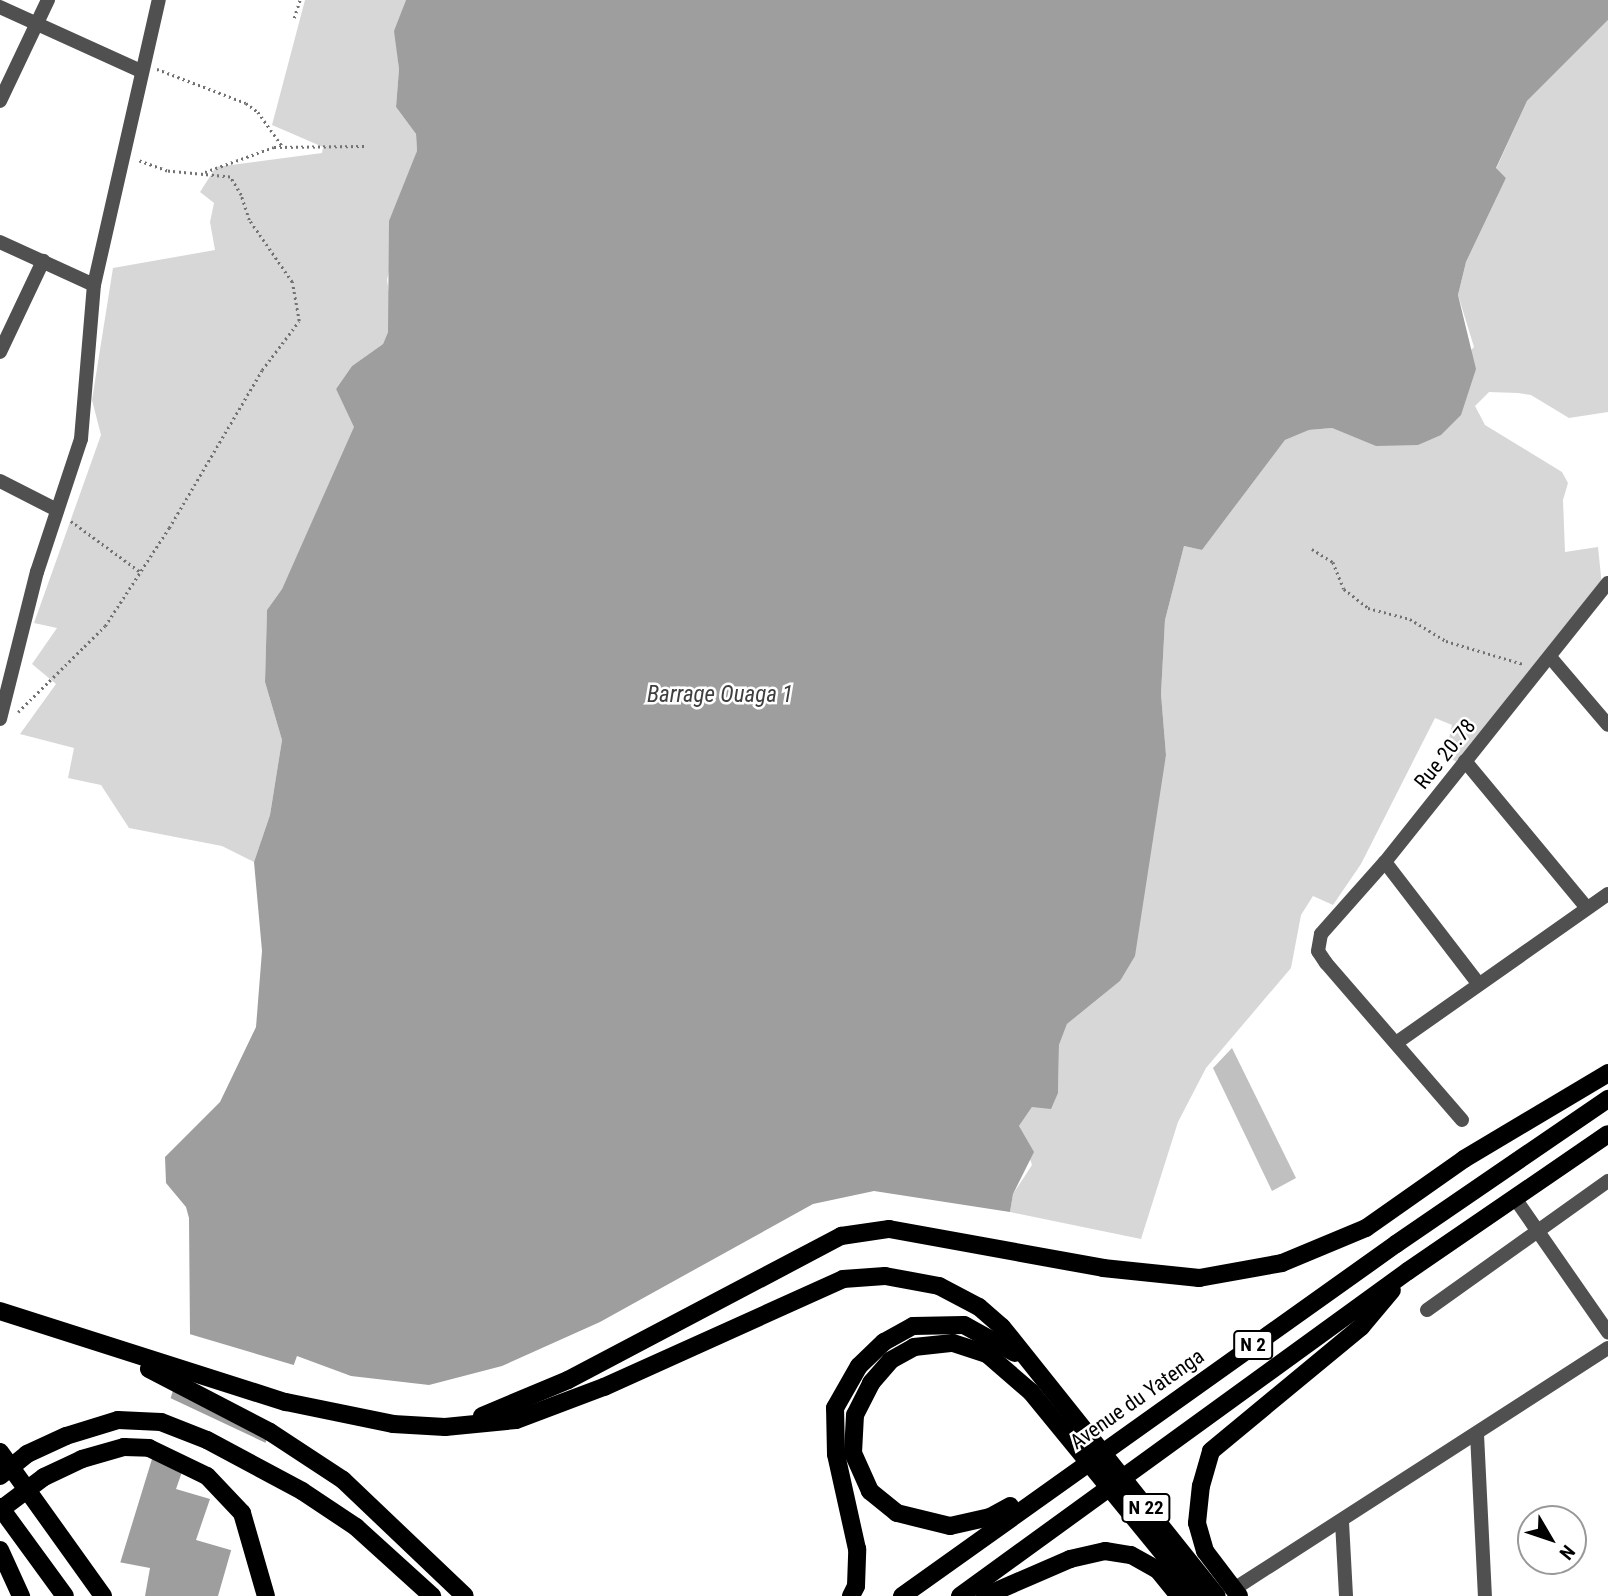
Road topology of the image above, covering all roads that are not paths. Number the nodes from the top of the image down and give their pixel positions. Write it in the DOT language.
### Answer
graph roads {
  1 [pos="48,0"];
  2 [pos="159,0"];
  3 [pos="0,7"];
  4 [pos="37,24"];
  5 [pos="141,71"];
  6 [pos="0,101"];
  7 [pos="0,242"];
  8 [pos="43,261"];
  9 [pos="94,285"];
  10 [pos="0,352"];
  11 [pos="0,481"];
  12 [pos="57,510"];
  13 [pos="1608,583"];
  14 [pos="1550,657"];
  15 [pos="0,713"];
  16 [pos="1608,726"];
  17 [pos="1465,761"];
  18 [pos="1385,863"];
  19 [pos="1608,894"];
  20 [pos="1587,908"];
  21 [pos="1478,983"];
  22 [pos="1395,1043"];
  23 [pos="1608,1073"];
  24 [pos="1608,1100"];
  25 [pos="1462,1120"];
  26 [pos="1608,1135"];
  27 [pos="1608,1181"];
  28 [pos="1514,1198"];
  29 [pos="1538,1231"];
  30 [pos="1408,1271"];
  31 [pos="1427,1310"];
  32 [pos="0,1311"];
  33 [pos="1608,1332"];
  34 [pos="1608,1348"];
  35 [pos="1037,1370"];
  36 [pos="176,1375"];
  37 [pos="1068,1424"];
  38 [pos="445,1427"];
  39 [pos="1477,1434"];
  40 [pos="0,1452"];
  41 [pos="1069,1475"];
  42 [pos="0,1476"];
  43 [pos="0,1508"];
  44 [pos="1342,1522"];
  45 [pos="0,1550"];
  46 [pos="1022,1578"];
  47 [pos="1230,1594"];
  48 [pos="22,1596"];
  49 [pos="65,1596"];
  50 [pos="103,1596"];
  51 [pos="266,1596"];
  52 [pos="432,1596"];
  53 [pos="465,1596"];
  54 [pos="850,1596"];
  55 [pos="902,1596"];
  56 [pos="960,1596"];
  57 [pos="985,1596"];
  58 [pos="998,1596"];
  59 [pos="1179,1596"];
  60 [pos="1198,1596"];
  61 [pos="1346,1596"];
  62 [pos="1485,1596"];
  1 -- 4 [label="street"];
  2 -- 5 [label="street"];
  3 -- 4 [label="street"];
  4 -- 5 [label="street"];
  4 -- 6 [label="street"];
  5 -- 9 [label="street"];
  7 -- 8 [label="street"];
  8 -- 9 [label="street"];
  8 -- 10 [label="street"];
  9 -- 12 [label="street"];
  11 -- 12 [label="street"];
  12 -- 15 [label="street"];
  13 -- 14 [label="street, Rue 20.78"];
  14 -- 16 [label="street"];
  14 -- 17 [label="street, Rue 20.78"];
  17 -- 18 [label="street, Rue 20.78"];
  17 -- 20 [label="street"];
  18 -- 21 [label="street"];
  18 -- 22 [label="street, Rue 20.78"];
  19 -- 20 [label="street"];
  20 -- 21 [label="street"];
  21 -- 22 [label="street"];
  22 -- 25 [label="street"];
  23 -- 38 [label="main road"];
  24 -- 41 [label="main road, Avenue du Yatenga / N 2"];
  26 -- 28 [label="main road, N 2"];
  27 -- 29 [label="street"];
  28 -- 29 [label="street"];
  28 -- 30 [label="main road, N 2"];
  29 -- 31 [label="street"];
  29 -- 33 [label="street"];
  30 -- 47 [label="main road"];
  30 -- 56 [label="main road, N 2"];
  32 -- 36 [label="main road"];
  34 -- 39 [label="street"];
  35 -- 37 [label="main road"];
  35 -- 38 [label="main road"];
  35 -- 54 [label="main road"];
  36 -- 38 [label="main road"];
  36 -- 53 [label="main road"];
  37 -- 41 [label="main road"];
  37 -- 47 [label="main road, N 22"];
  37 -- 60 [label="main road, N 22"];
  39 -- 44 [label="street"];
  39 -- 62 [label="street"];
  40 -- 50 [label="main road"];
  41 -- 55 [label="main road, Avenue du Yatenga / N 2"];
  42 -- 52 [label="main road"];
  43 -- 49 [label="main road"];
  43 -- 51 [label="main road"];
  44 -- 47 [label="street"];
  44 -- 61 [label="street"];
  45 -- 48 [label="main road"];
  46 -- 57 [label="main road"];
  46 -- 58 [label="main road"];
  46 -- 59 [label="main road"];
}
